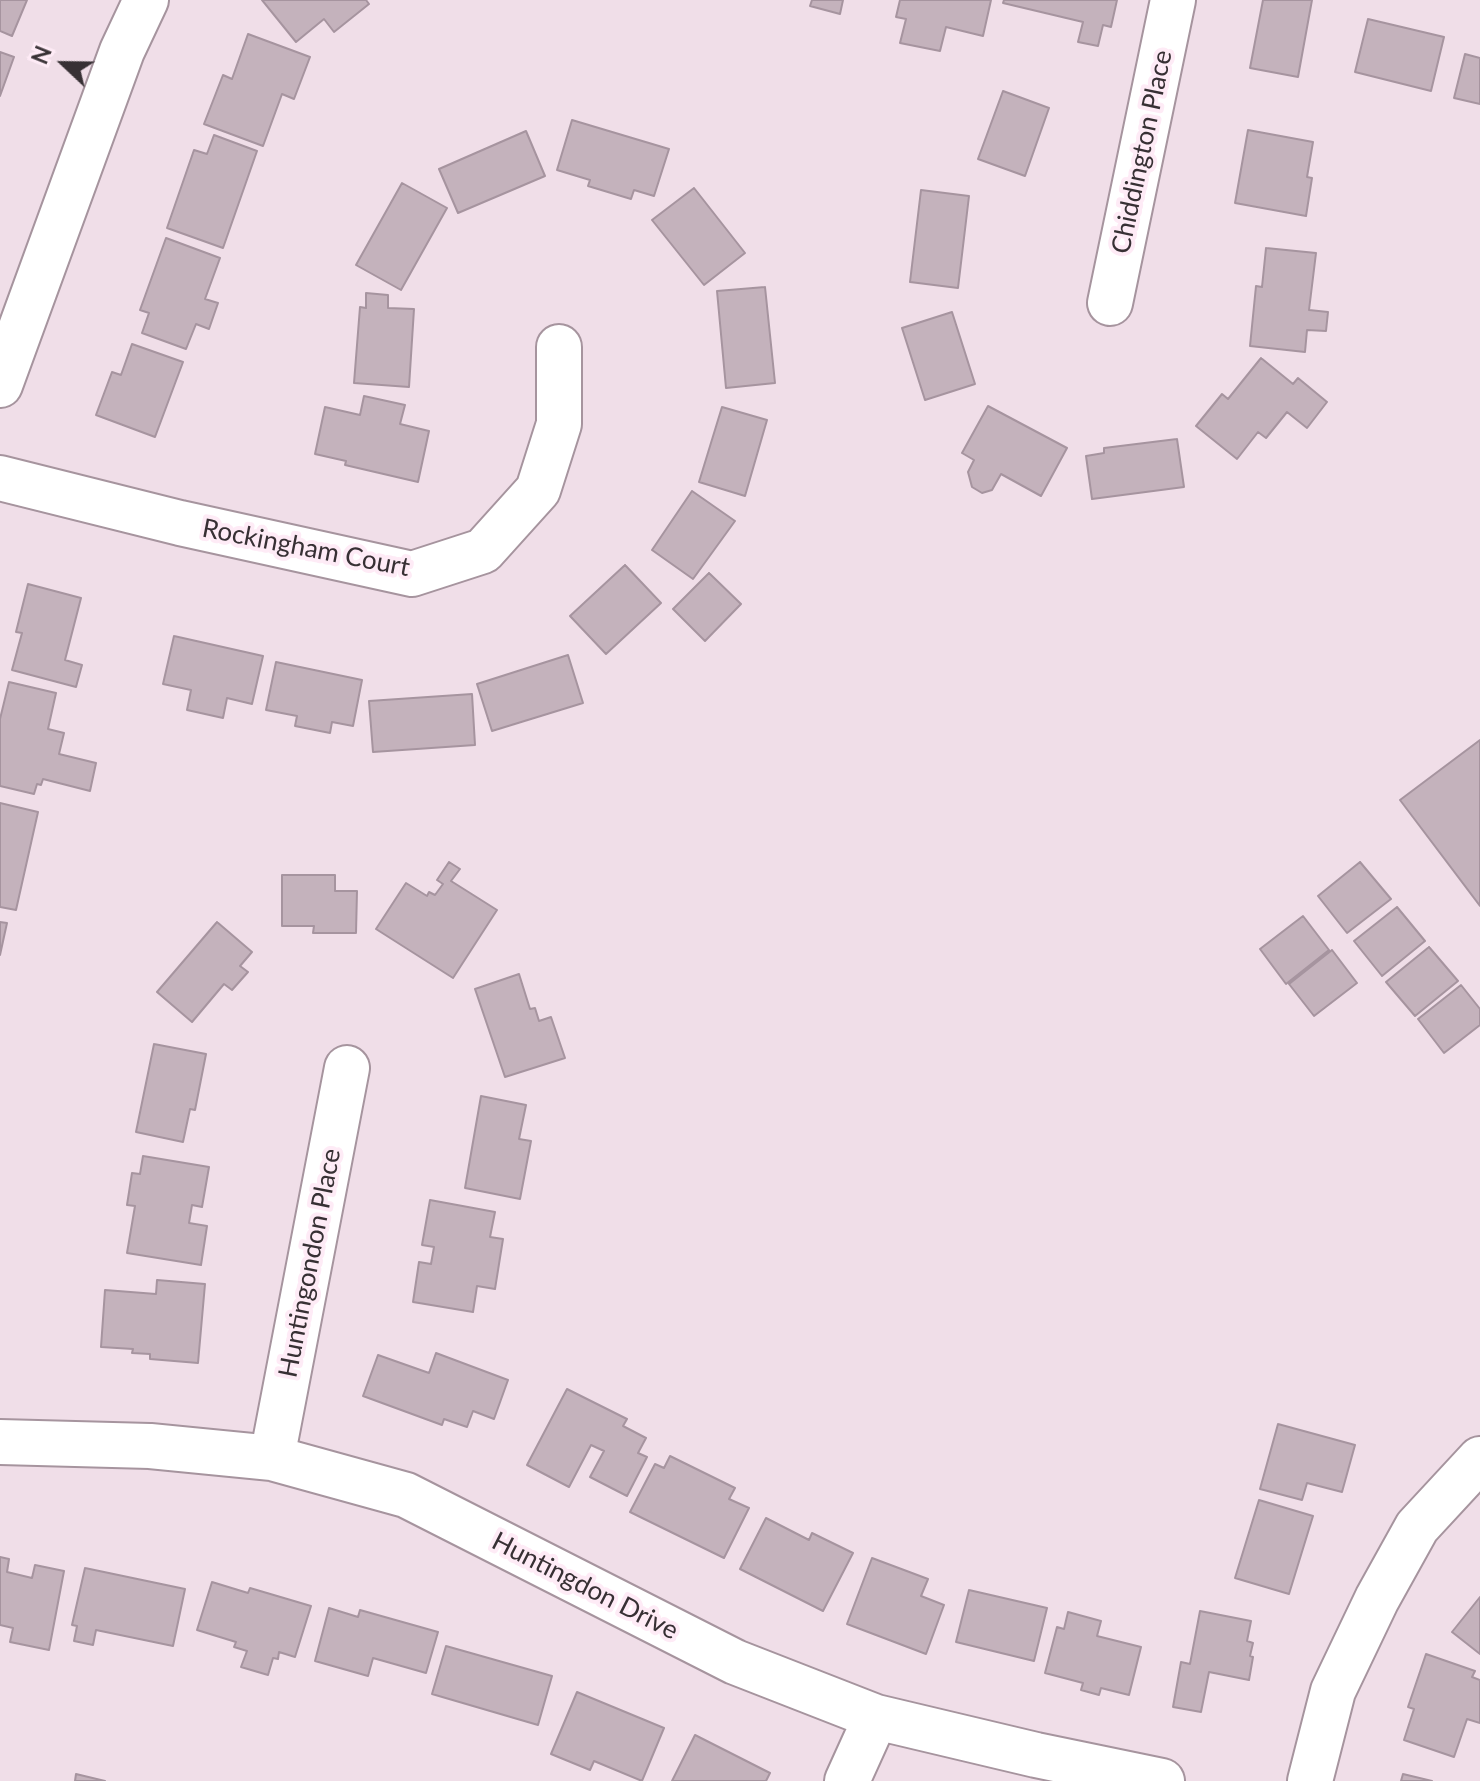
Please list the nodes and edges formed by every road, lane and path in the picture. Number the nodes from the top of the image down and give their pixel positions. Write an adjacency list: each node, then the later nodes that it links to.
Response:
1 (146, 0): 5 (street)
2 (1173, 0): 3 (street, Chiddington Place)
3 (1110, 303)
4 (559, 347): 6 (street, Rockingham Court)
5 (0, 385)
6 (0, 478)
7 (347, 1068): 9 (street, Huntingondon Place)
8 (0, 1442): 9 (street, Huntingdon Drive)
9 (272, 1458): 11 (street, Huntingdon Drive)
10 (1480, 1459): 14 (street)
11 (876, 1717): 12 (street); 13 (street, Huntingdon Drive)
12 (847, 1781)
13 (1162, 1781)
14 (1310, 1781)

